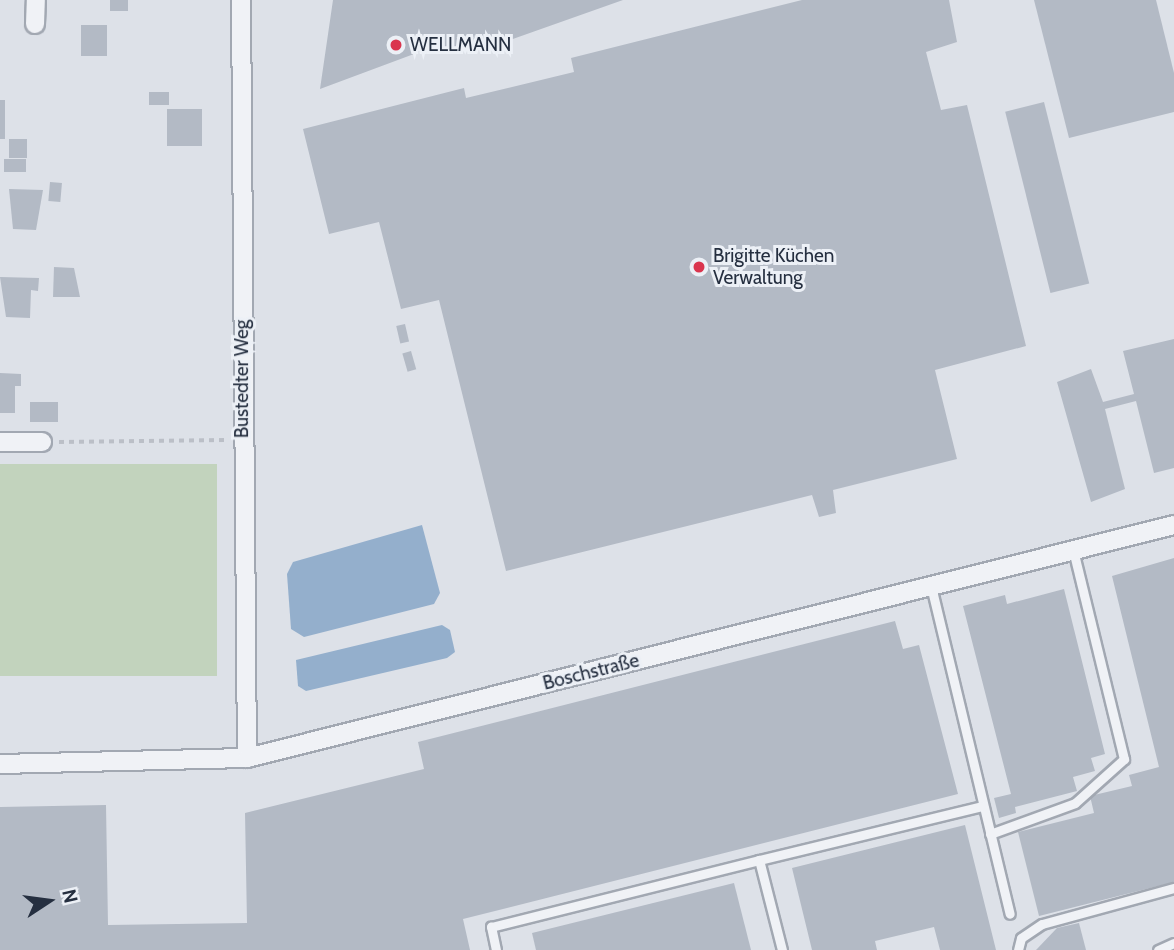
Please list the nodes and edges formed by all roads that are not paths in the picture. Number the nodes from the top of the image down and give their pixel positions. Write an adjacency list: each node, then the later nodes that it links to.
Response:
1 (36, 0): 3 (street)
2 (241, 0): 9 (street, Bustedter Weg)
3 (35, 24)
4 (0, 442): 5 (street)
5 (42, 442)
6 (1174, 525): 7 (street, Boschstraße)
7 (1073, 550): 8 (street, Boschstraße); 12 (lane)
8 (931, 586): 9 (street, Boschstraße); 11 (lane)
9 (247, 758): 10 (street, Boschstraße)
10 (0, 764)
11 (983, 806): 12 (lane); 13 (lane)
12 (990, 834): 15 (lane)
13 (759, 860): 17 (lane); 18 (lane)
14 (1174, 888): 19 (lane)
15 (1010, 914)
16 (1174, 943): 20 (lane)
17 (496, 950)
18 (782, 950)
19 (1018, 950)
20 (1158, 950)

